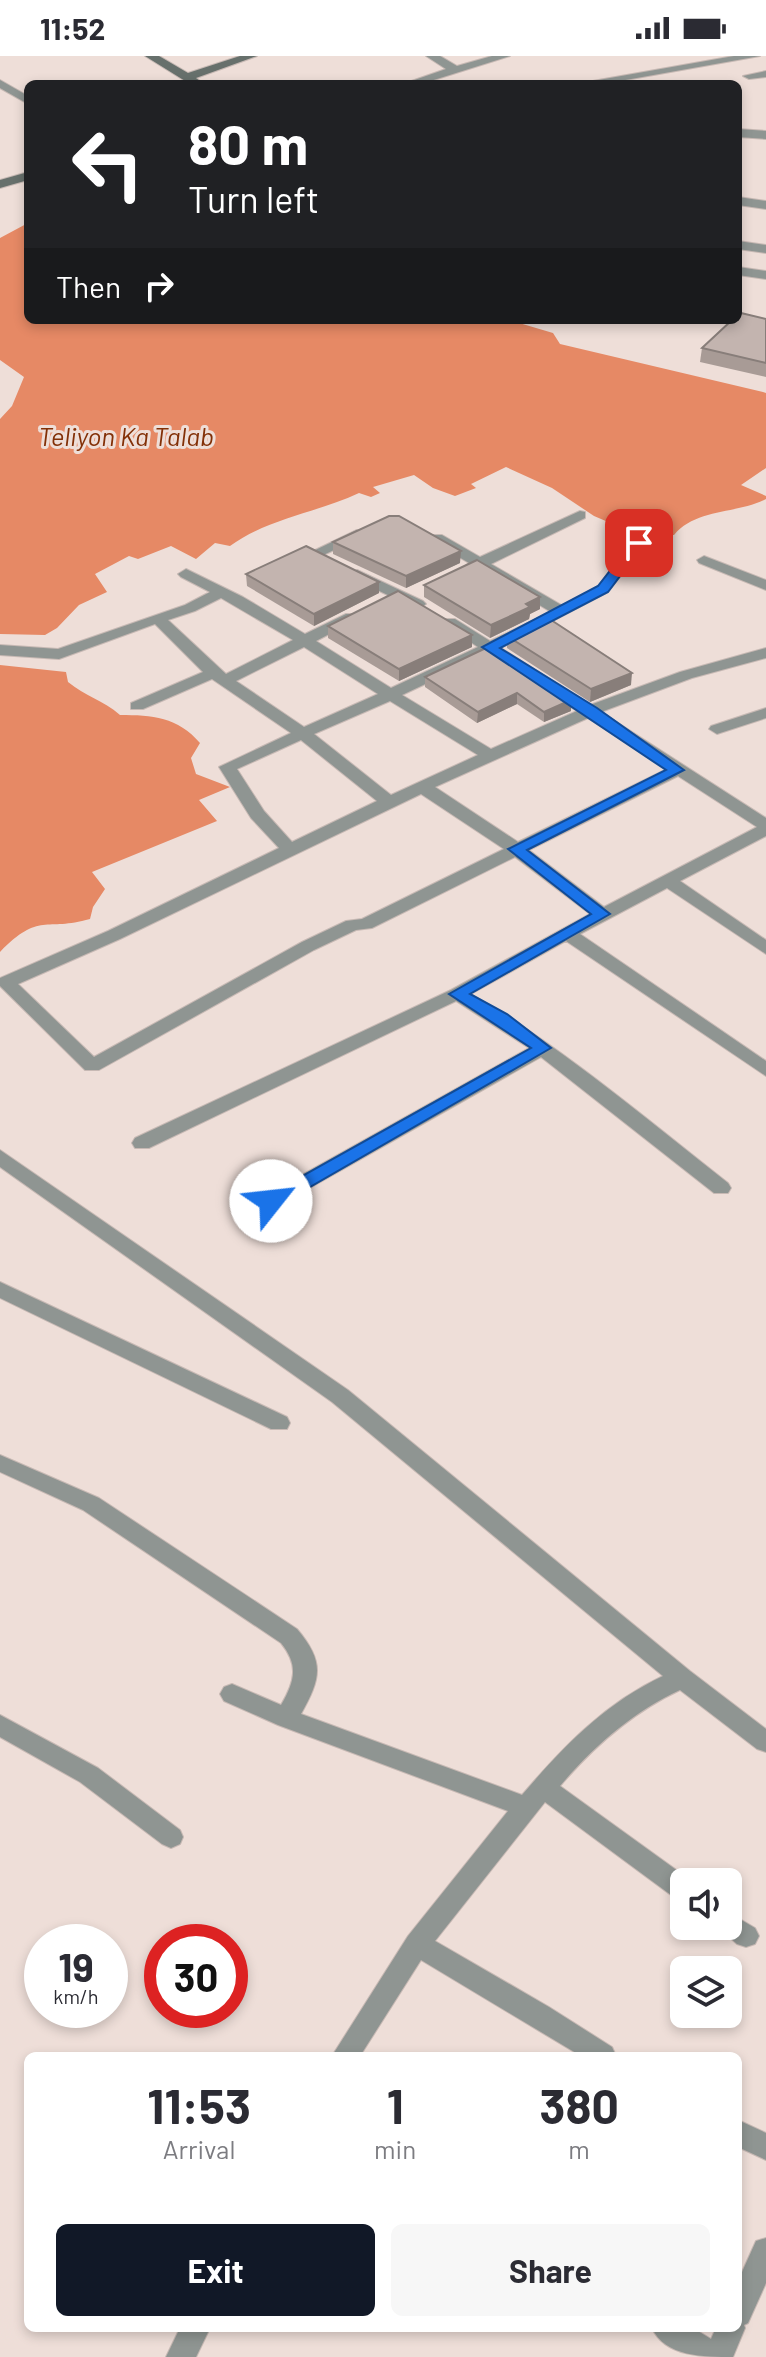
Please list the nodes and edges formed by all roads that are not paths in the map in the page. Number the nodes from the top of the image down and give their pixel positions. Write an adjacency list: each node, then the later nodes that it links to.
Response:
1 (151, 56): 10 (street)
2 (251, 56): 10 (street)
3 (432, 56): 6 (street)
4 (504, 56): 6 (street)
5 (754, 56): 13 (street)
6 (457, 71): 8 (street)
7 (766, 74): 9 (street)
8 (442, 76): 11 (street); 12 (street)
9 (749, 76)
10 (193, 80)
11 (426, 80)
12 (448, 80)
13 (607, 80)
14 (0, 83): 15 (street)
15 (24, 98)
16 (742, 133): 17 (street)
17 (766, 135)
18 (24, 171): 19 (street)
19 (0, 177)
20 (24, 177): 21 (street)
21 (0, 184)
22 (742, 202): 23 (street)
23 (766, 205)
24 (742, 246): 25 (street)
25 (766, 249)
26 (742, 272): 27 (street)
27 (766, 275)
28 (580, 515): 33 (street)
29 (371, 527): 38 (street)
30 (421, 529): 33 (street)
31 (639, 543): 39 (street)
32 (704, 560): 36 (street)
33 (481, 563): 35 (street); 39 (street)
34 (186, 574): 37 (street)
35 (456, 575)
36 (766, 585)
37 (221, 592): 40 (street); 41 (street)
38 (395, 598): 41 (street); 42 (street)
39 (563, 612): 42 (street)
40 (158, 618): 43 (street); 45 (street)
41 (305, 639): 45 (street); 46 (street)
42 (490, 647): 46 (street); 48 (street)
43 (0, 650)
44 (766, 653): 48 (street)
45 (220, 677): 47 (street); 51 (street)
46 (390, 695): 51 (street); 52 (street)
47 (137, 706)
48 (592, 711): 52 (street); 53 (street)
49 (766, 713): 50 (street)
50 (717, 729)
51 (301, 732): 55 (street); 58 (street)
52 (490, 756): 54 (street)
53 (677, 770): 56 (street); 57 (street)
54 (423, 787): 55 (street); 57 (street)
55 (389, 802): 58 (street)
56 (766, 827): 59 (street)
57 (516, 849): 60 (street); 63 (street)
58 (290, 850): 63 (street)
59 (666, 879): 60 (street); 62 (street)
60 (602, 914): 61 (street)
61 (567, 933): 64 (street); 66 (street)
62 (766, 948)
63 (3, 984)
64 (457, 994): 65 (street); 67 (street)
65 (543, 1048): 69 (street); 70 (street)
66 (766, 1070)
67 (142, 1143)
68 (0, 1157): 74 (street)
69 (721, 1188)
70 (271, 1201)
71 (0, 1289): 72 (street)
72 (279, 1423)
73 (0, 1463): 76 (street)
74 (682, 1678): 78 (street); 79 (street)
75 (232, 1694): 76 (street)
76 (286, 1718): 80 (street)
77 (0, 1725): 81 (street)
78 (766, 1742)
79 (543, 1787): 80 (street); 82 (street)
80 (526, 1807): 83 (street)
81 (171, 1837)
82 (670, 1880)
83 (417, 1944): 84 (street); 85 (street)
84 (348, 2052)
85 (597, 2052)
86 (742, 2135): 87 (street)
87 (766, 2147)
88 (766, 2251): 89 (street)
89 (742, 2304)
90 (194, 2332): 93 (street)
91 (673, 2332): 94 (street)
92 (729, 2332): 94 (street)
93 (180, 2357)
94 (716, 2357)

